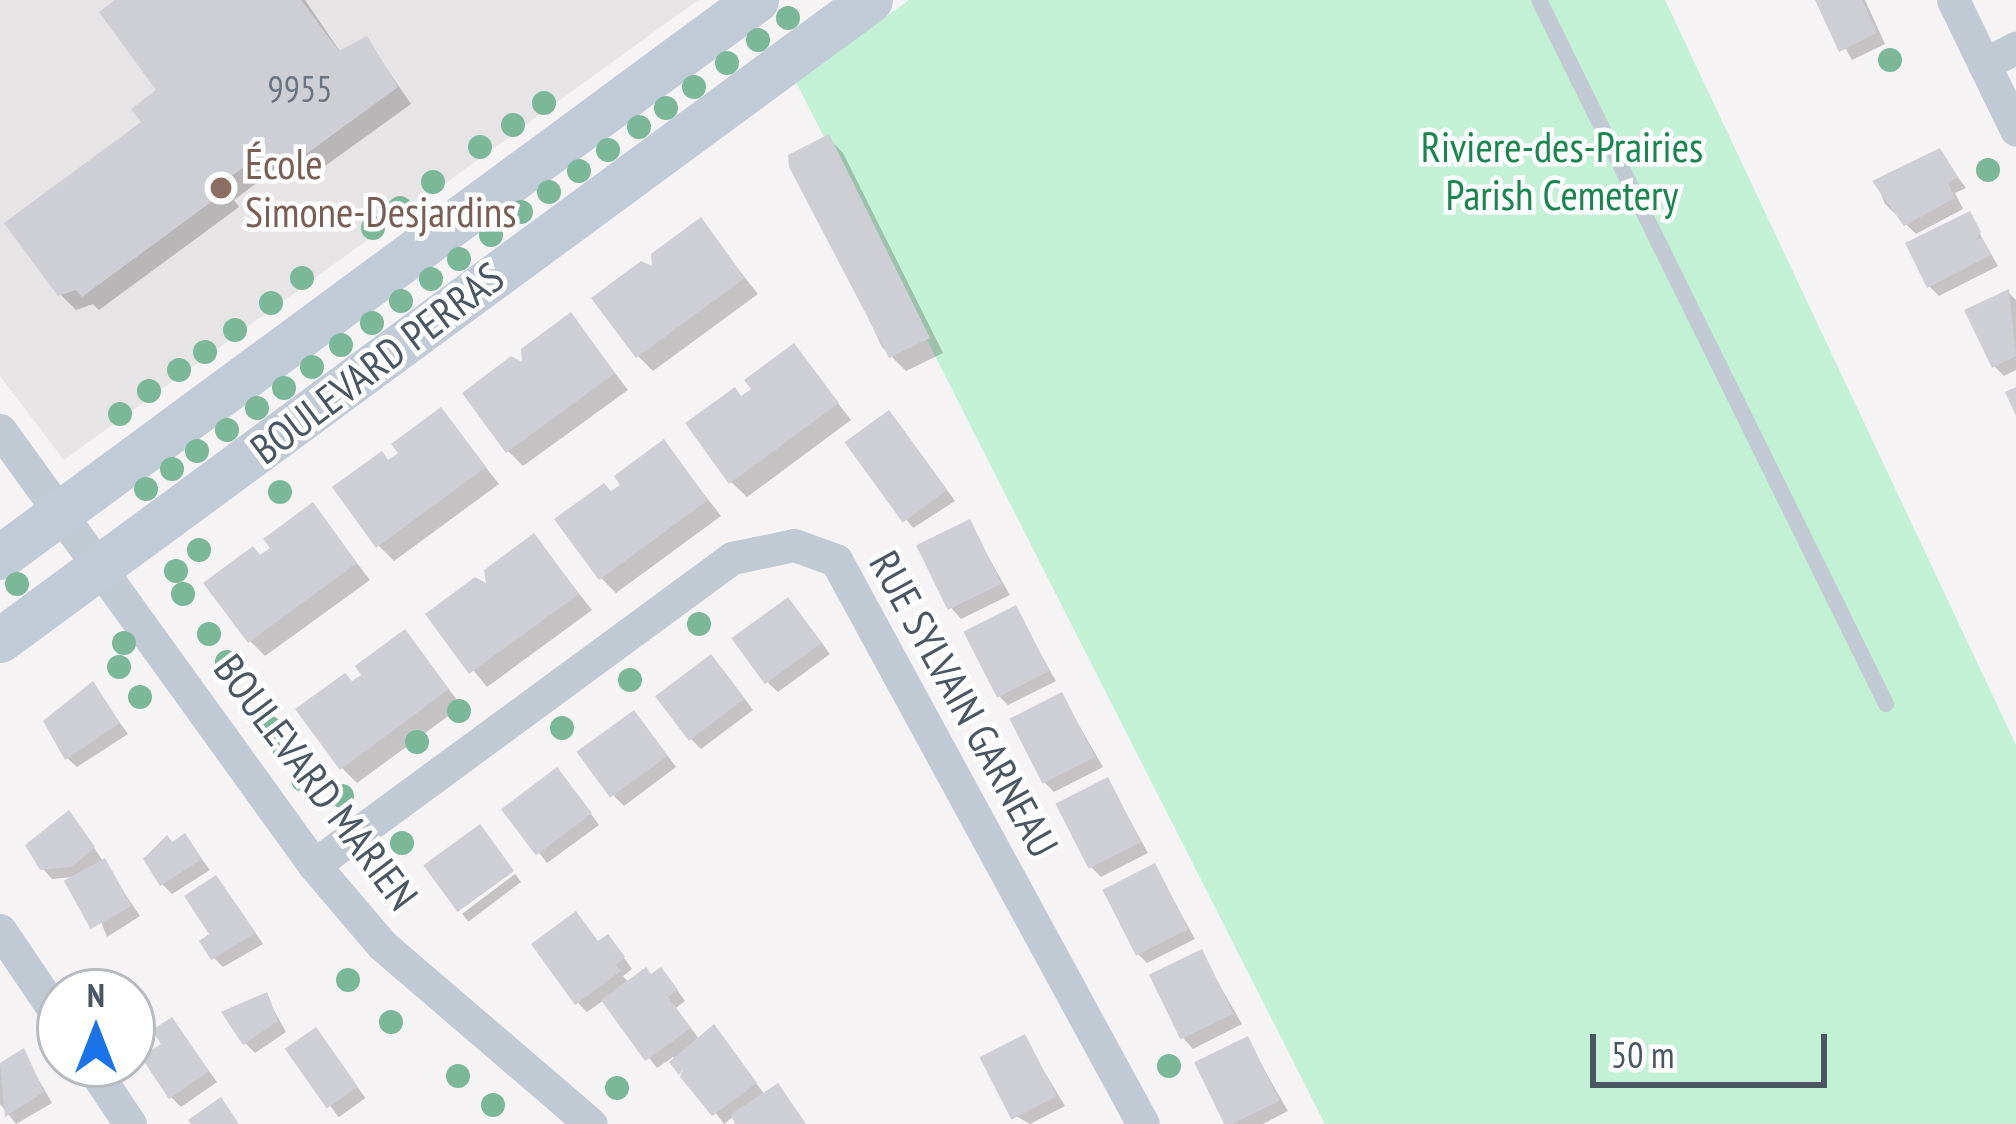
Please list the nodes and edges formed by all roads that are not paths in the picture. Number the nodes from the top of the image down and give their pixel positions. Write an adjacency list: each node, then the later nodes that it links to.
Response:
1 (755, 0): 9 (main road, BOULEVARD PERRAS)
2 (870, 0): 11 (main road, BOULEVARD PERRAS)
3 (1539, 0): 13 (lane)
4 (1953, 0): 6 (street)
5 (2016, 48): 6 (street)
6 (1984, 64): 7 (street)
7 (2016, 130)
8 (0, 430): 9 (street, BOULEVARD MARIEN)
9 (58, 515): 10 (main road, BOULEVARD PERRAS); 11 (street, BOULEVARD MARIEN)
10 (0, 557)
11 (97, 570): 12 (main road, BOULEVARD PERRAS); 14 (street, BOULEVARD MARIEN)
12 (0, 640)
13 (1886, 704)
14 (314, 865): 19 (street, BOULEVARD MARIEN); 20 (street, RUE SYLVAIN GARNEAU)
15 (0, 930): 16 (street)
16 (36, 983)
17 (106, 1088): 18 (street)
18 (130, 1124)
19 (590, 1124)
20 (1143, 1124)

